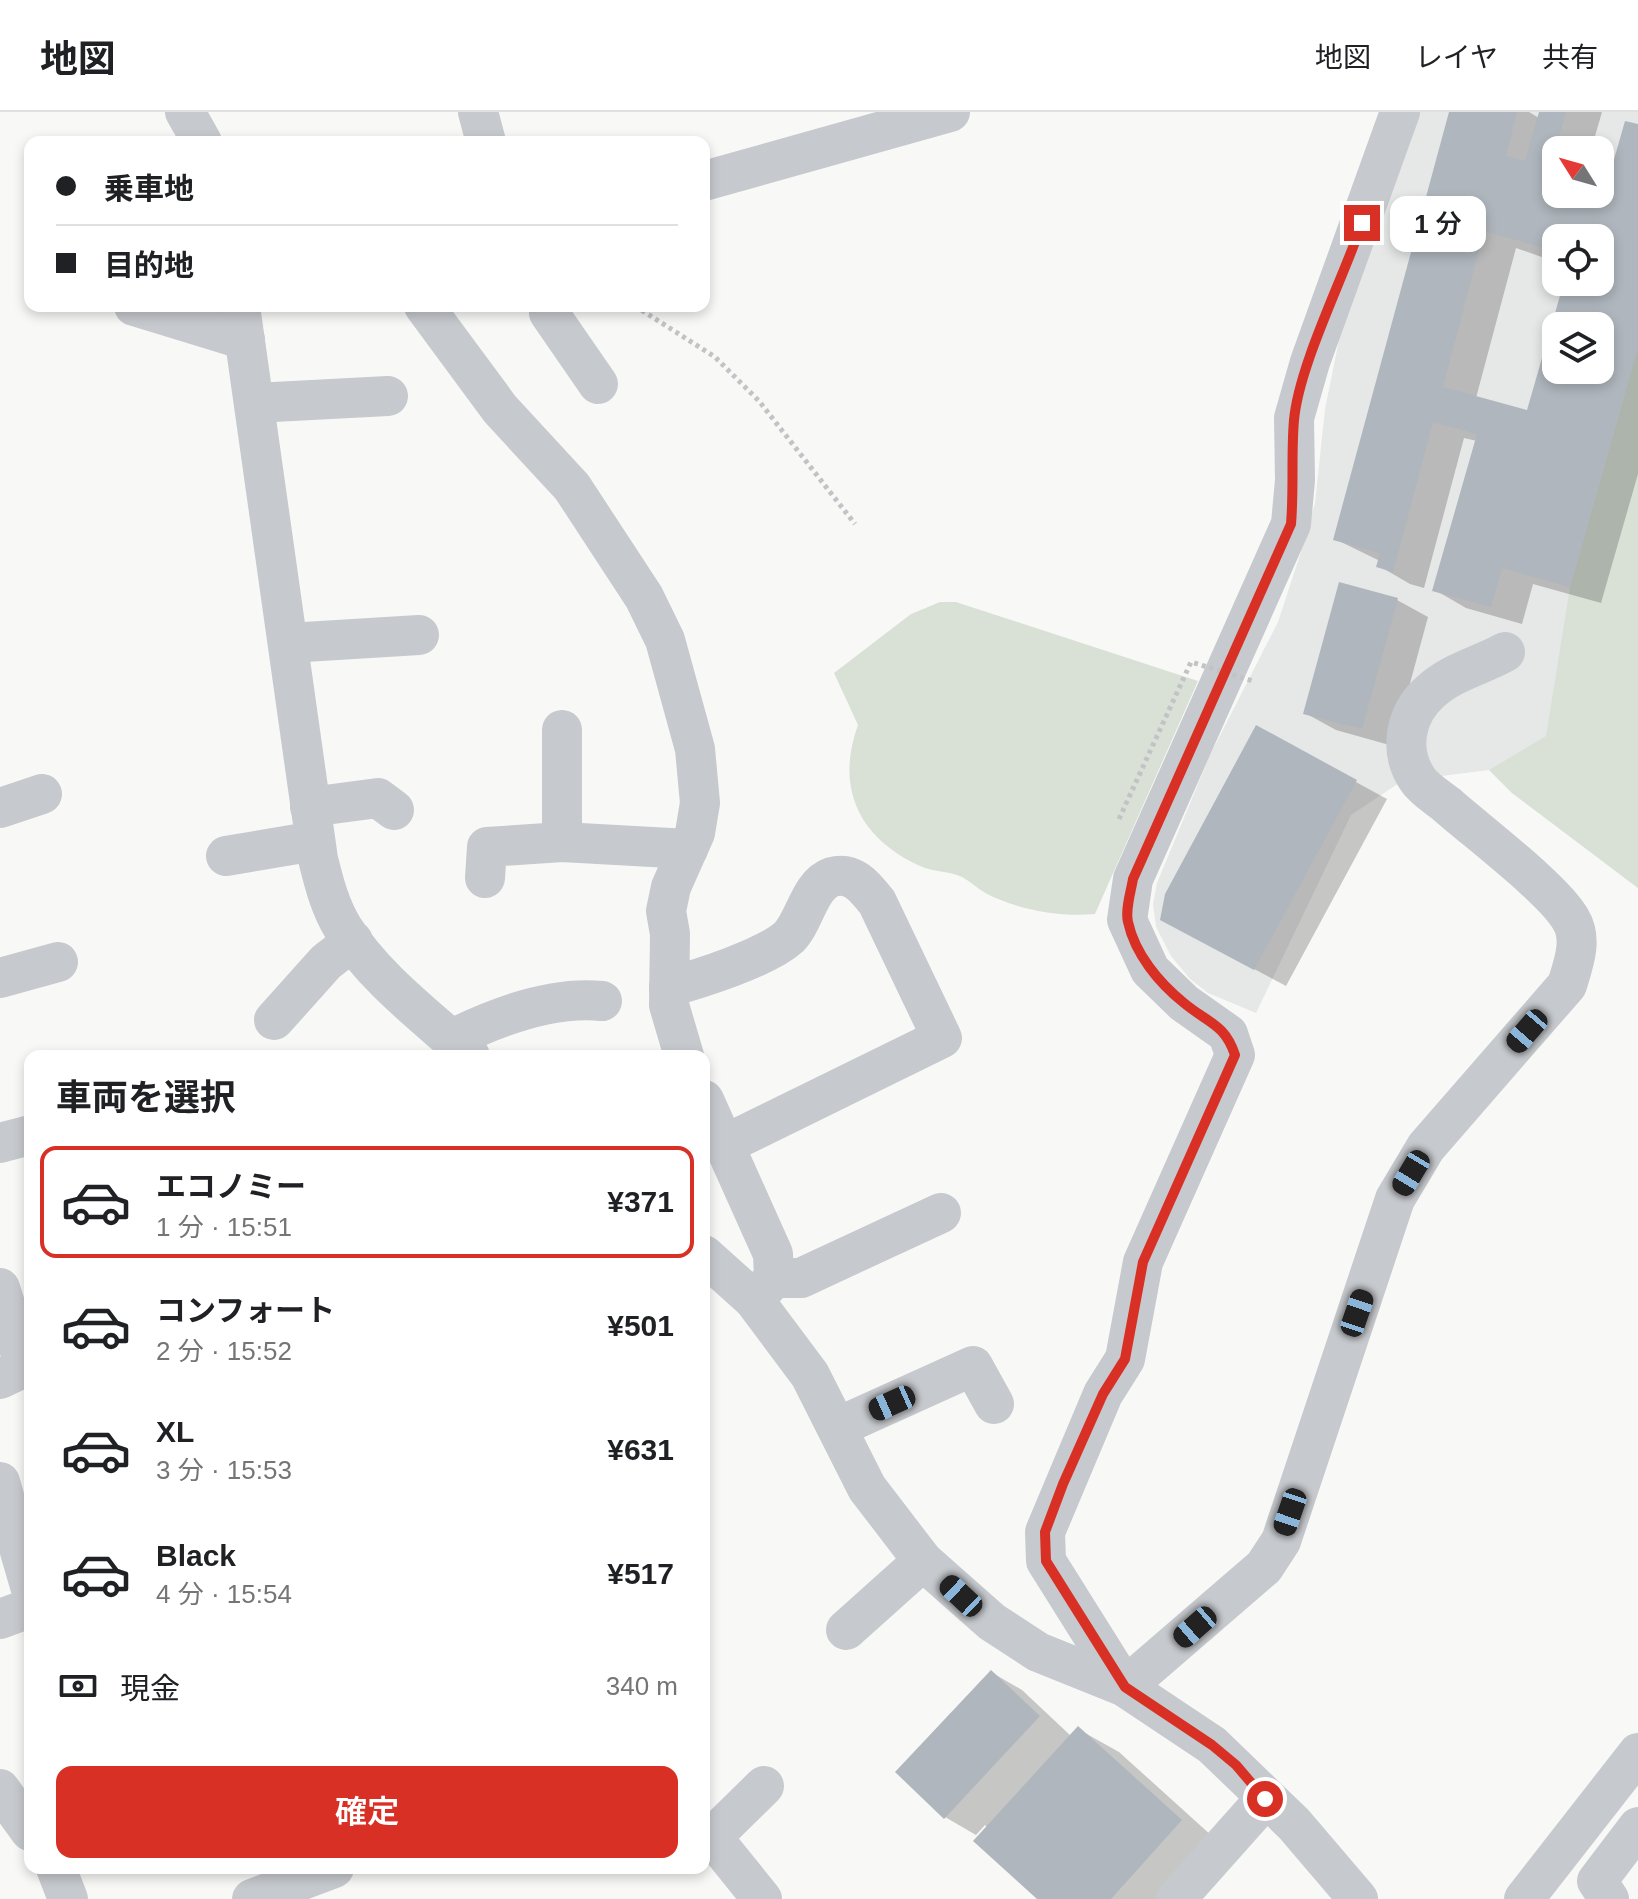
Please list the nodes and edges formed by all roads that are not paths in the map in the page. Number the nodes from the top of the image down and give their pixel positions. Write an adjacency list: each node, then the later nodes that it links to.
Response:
1 (185, 112): 5 (street)
2 (478, 112): 6 (street)
3 (950, 112): 7 (street)
4 (1400, 112): 52 (street)
5 (199, 136)
6 (484, 136)
7 (710, 179)
8 (172, 312): 11 (street)
9 (428, 312): 24 (street)
10 (549, 312): 12 (street)
11 (243, 323): 14 (street)
12 (598, 384)
13 (388, 396): 14 (street)
14 (254, 403): 16 (street)
15 (419, 635): 16 (street)
16 (288, 643): 22 (street)
17 (1505, 652): 52 (street)
18 (562, 730): 23 (street)
19 (42, 794): 20 (street)
20 (0, 808)
21 (394, 810): 22 (street)
22 (313, 824): 25 (street); 27 (street)
23 (562, 842): 24 (street); 26 (street)
24 (688, 849): 30 (street)
25 (226, 856)
26 (485, 878)
27 (353, 941): 32 (street); 33 (street)
28 (58, 962): 29 (street)
29 (0, 978)
30 (669, 987): 34 (street); 38 (street)
31 (602, 1001): 33 (street)
32 (274, 1020)
33 (461, 1048)
34 (682, 1050)
35 (710, 1114): 38 (street)
36 (24, 1137): 37 (street)
37 (0, 1143)
38 (724, 1145): 42 (street)
39 (941, 1213): 42 (street)
40 (710, 1258): 42 (street)
41 (0, 1288): 43 (street)
42 (764, 1289): 45 (street)
43 (18, 1370)
44 (994, 1404): 45 (street)
45 (838, 1427): 47 (street)
46 (0, 1482): 48 (street)
47 (923, 1561): 51 (street); 52 (street)
48 (24, 1565)
49 (24, 1610): 50 (street)
50 (0, 1619)
51 (846, 1630)
52 (1125, 1687): 56 (street)
53 (1638, 1753): 66 (street)
54 (764, 1786): 63 (street)
55 (0, 1789): 57 (street)
56 (1265, 1799): 64 (street); 65 (street)
57 (24, 1823)
58 (1638, 1827): 67 (street)
59 (58, 1874): 61 (street)
60 (318, 1874): 62 (street)
61 (68, 1899)
62 (252, 1899)
63 (762, 1899)
64 (1176, 1899)
65 (1358, 1899)
66 (1524, 1899)
67 (1609, 1899)

